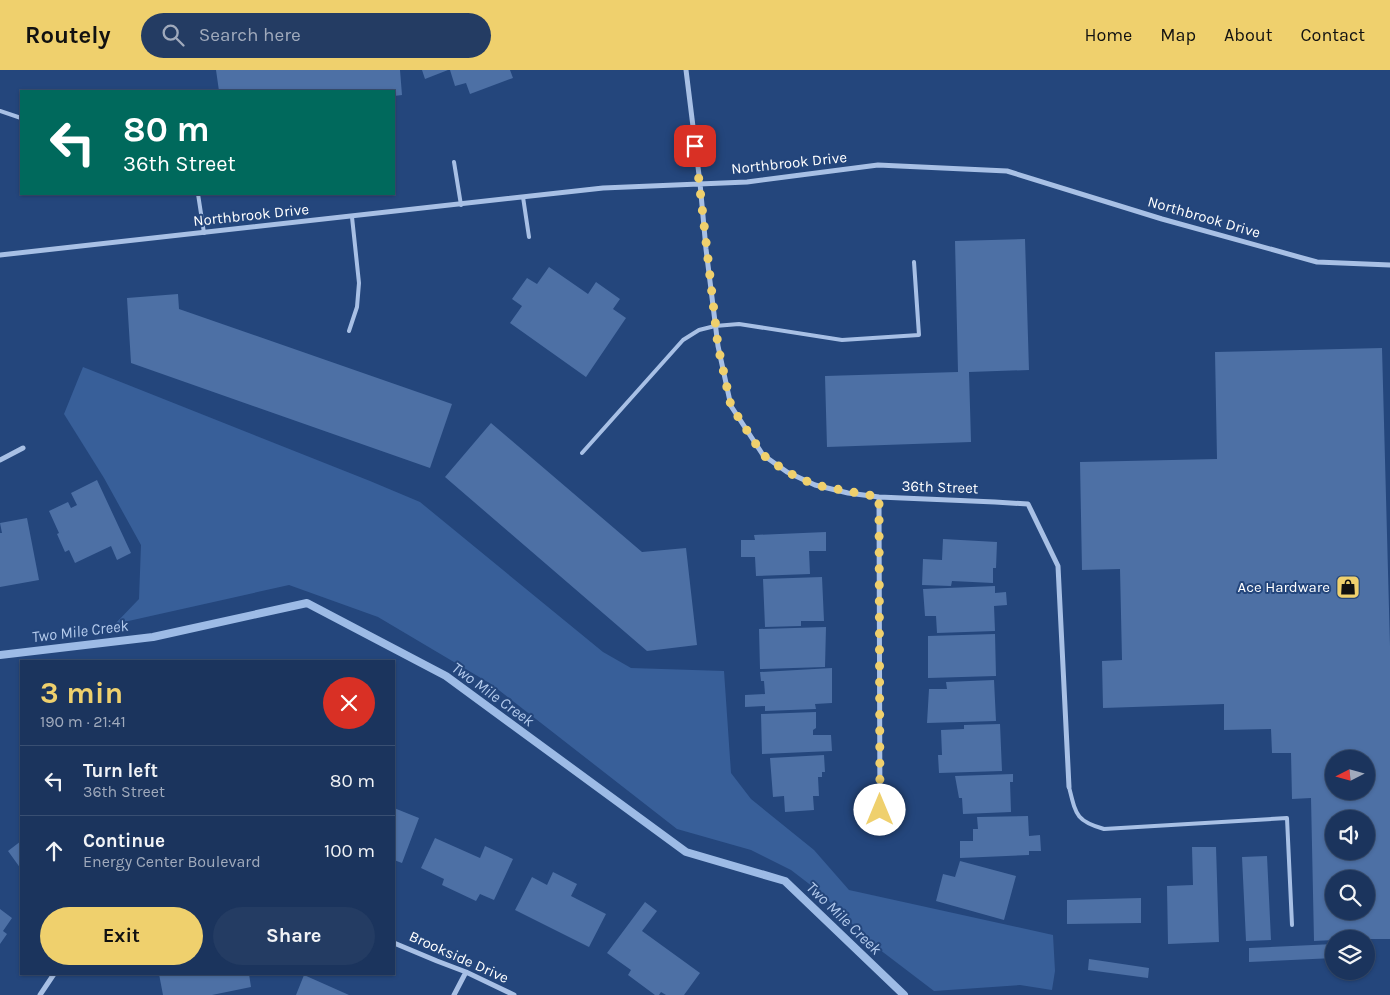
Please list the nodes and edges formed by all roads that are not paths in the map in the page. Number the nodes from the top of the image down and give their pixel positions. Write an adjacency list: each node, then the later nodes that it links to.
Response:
1 (686, 70): 5 (street, 36th Street)
2 (0, 111): 3 (lane)
3 (20, 118)
4 (454, 162): 8 (lane)
5 (700, 184): 7 (street, Northbrook Drive); 14 (street, Northbrook Drive); 15 (street, 36th Street)
6 (198, 195): 10 (lane)
7 (523, 197): 8 (street, Northbrook Drive); 11 (lane)
8 (461, 204): 9 (street, Northbrook Drive)
9 (352, 217): 10 (street, Northbrook Drive); 16 (lane)
10 (204, 234): 12 (street, Northbrook Drive)
11 (529, 237)
12 (0, 255)
13 (914, 262): 15 (lane)
14 (1390, 266)
15 (715, 326): 18 (lane); 20 (street, 36th Street)
16 (349, 331)
17 (23, 448): 19 (street)
18 (582, 453)
19 (0, 460)
20 (879, 497): 21 (street, 36th Street); 22 (street)
21 (1069, 788): 23 (lane)
22 (880, 829)
23 (1292, 925)
24 (395, 942): 25 (street, Brookside Drive)
25 (466, 972): 28 (street); 29 (street, Brookside Drive)
26 (53, 975): 27 (street)
27 (40, 995)
28 (454, 995)
29 (514, 995)

